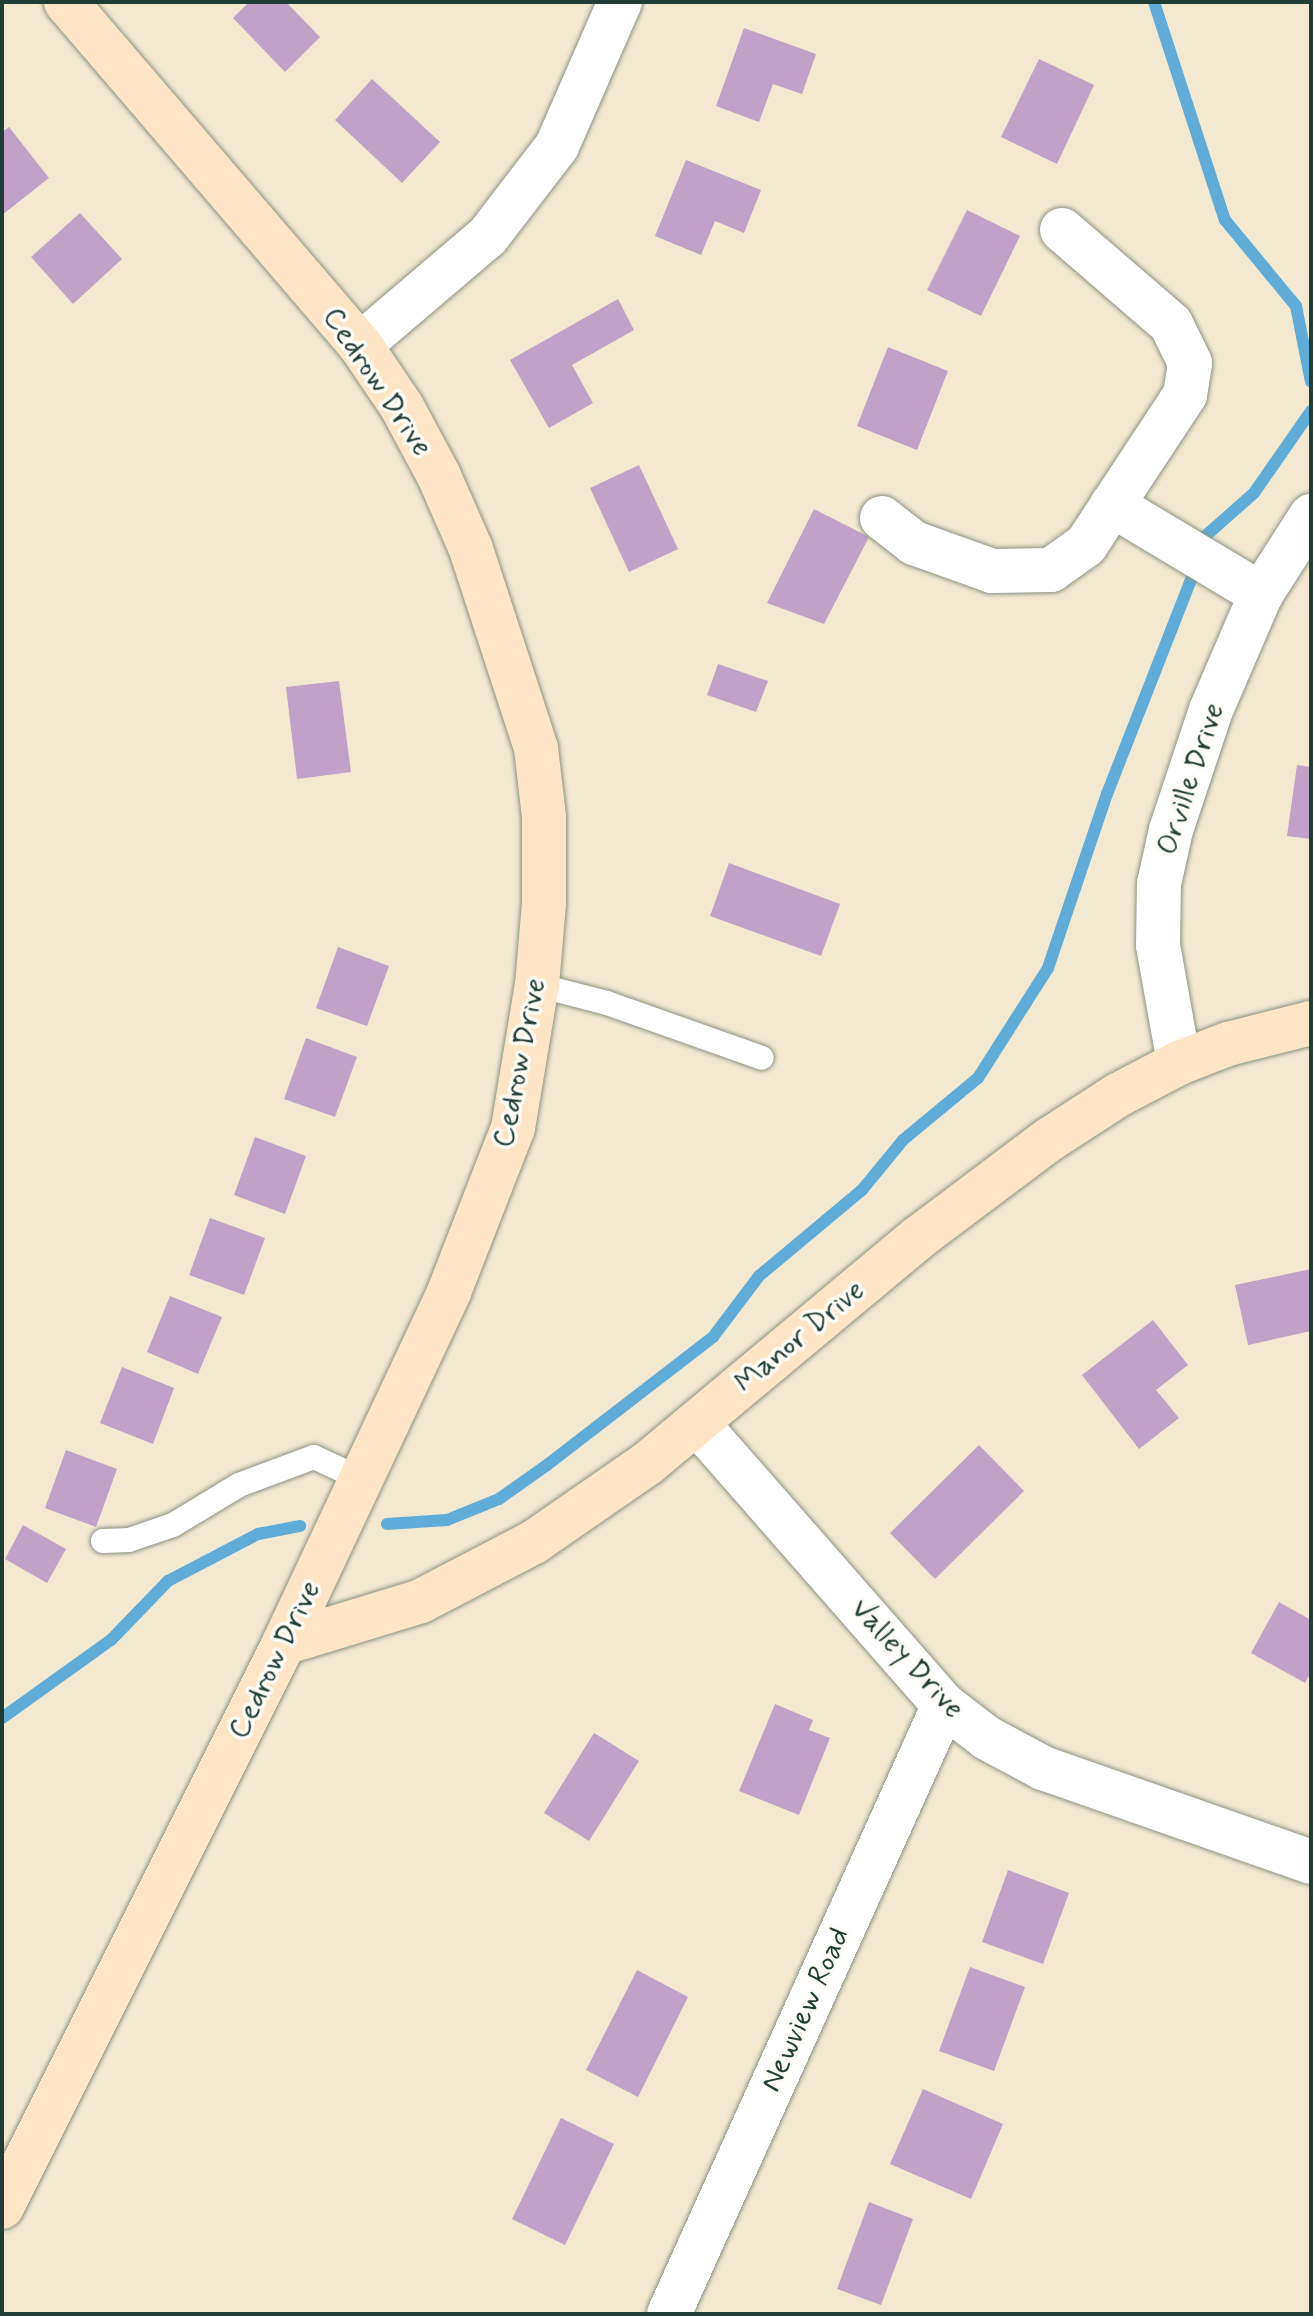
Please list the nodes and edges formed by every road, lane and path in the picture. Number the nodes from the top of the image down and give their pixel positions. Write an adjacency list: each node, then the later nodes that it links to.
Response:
1 (66, 2): 4 (street, Cedrow Drive)
2 (620, 2): 4 (street)
3 (1062, 230): 5 (street)
4 (360, 345): 9 (street, Cedrow Drive)
5 (1112, 505): 7 (street); 8 (street)
6 (1311, 516): 8 (street, Orville Drive)
7 (882, 518)
8 (1261, 594): 12 (street, Orville Drive)
9 (537, 985): 11 (lane); 14 (street, Cedrow Drive)
10 (1311, 1023): 12 (street, Manor Drive)
11 (762, 1058)
12 (1179, 1063): 13 (street, Manor Drive)
13 (697, 1423): 16 (street, Manor Drive); 17 (street, Valley Drive)
14 (361, 1479): 15 (lane); 16 (street, Cedrow Drive)
15 (103, 1541)
16 (284, 1643): 19 (street, Cedrow Drive)
17 (944, 1705): 18 (street, Valley Drive); 20 (street, Newview Road)
18 (1311, 1862)
19 (2, 2207)
20 (669, 2314)

